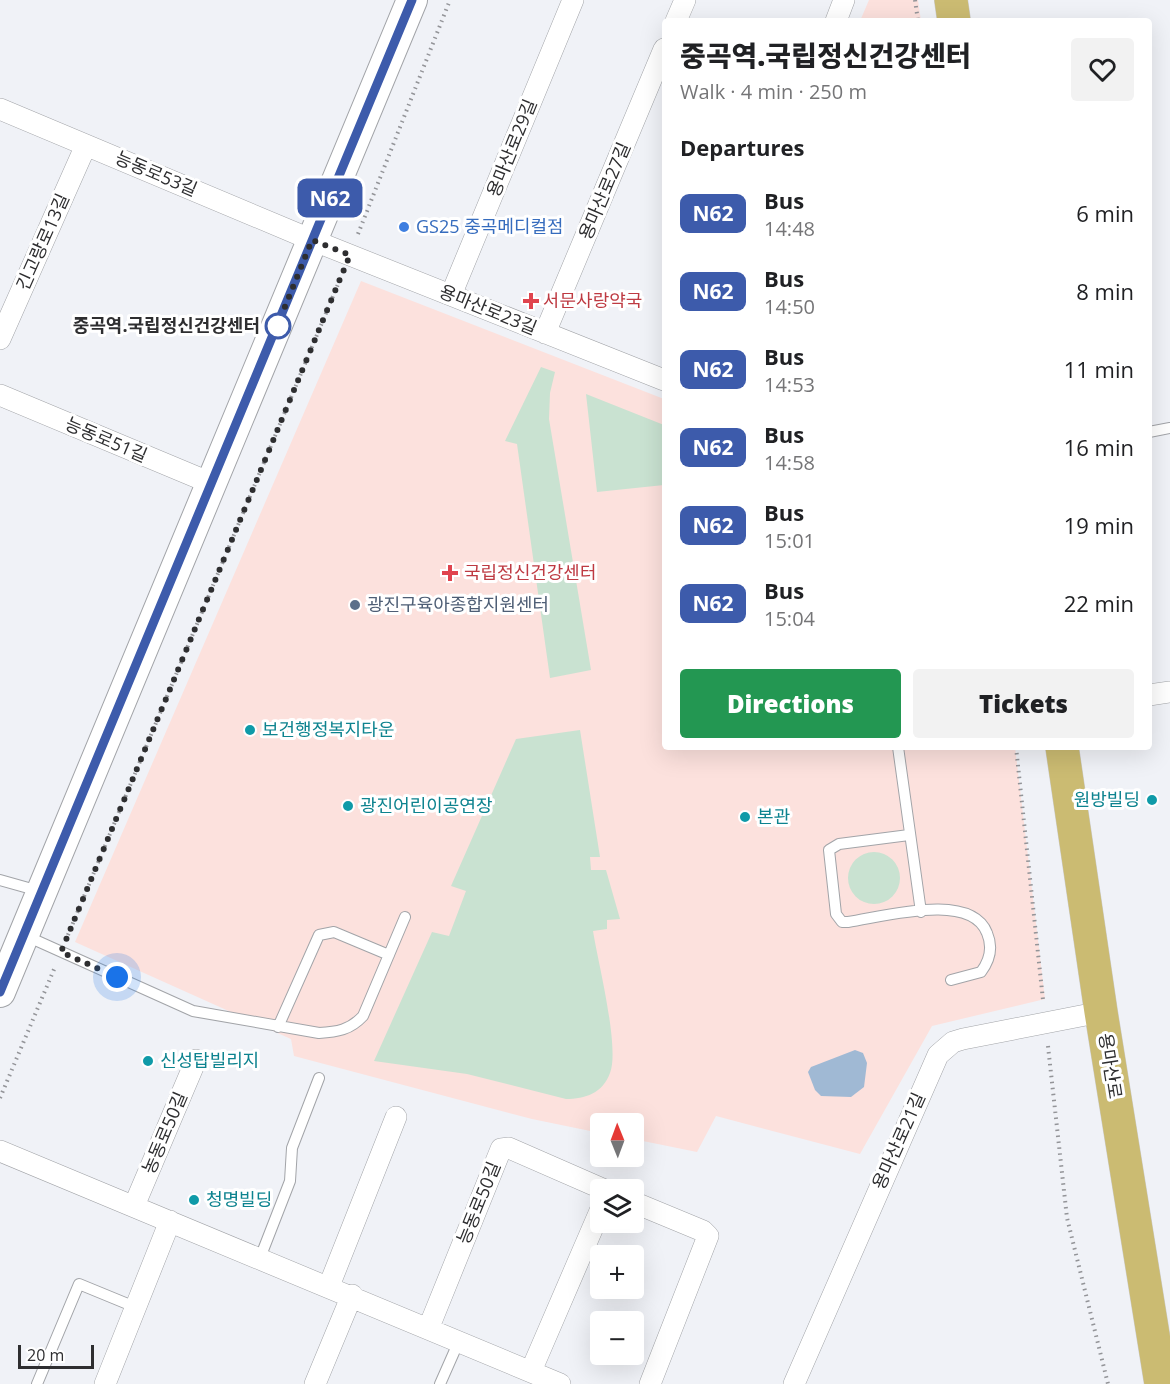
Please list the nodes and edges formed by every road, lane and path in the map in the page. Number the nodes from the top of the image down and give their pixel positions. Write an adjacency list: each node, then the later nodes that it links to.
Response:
1 (412, 0): 15 (main road)
2 (450, 0): 16 (path)
3 (573, 0): 17 (street, 용마산로29길)
4 (685, 0): 8 (street)
5 (844, 0): 9 (street)
6 (915, 0): 10 (path)
7 (951, 0): 11 (main road)
8 (677, 18)
9 (837, 18)
10 (918, 18)
11 (954, 18)
12 (662, 54): 18 (street, 용마산로27길)
13 (0, 109): 14 (street, 능동로53길)
14 (86, 145): 15 (street, 능동로53길); 19 (street, 긴고랑로13길)
15 (312, 240): 16 (street, 용마산로23길); 24 (main road)
16 (350, 255): 17 (street, 용마산로23길); 36 (path)
17 (451, 295): 18 (street, 용마산로23길)
18 (546, 333): 20 (street, 용마산로23길)
19 (0, 339)
20 (662, 379)
21 (0, 395): 24 (street, 능동로51길)
22 (1170, 428): 23 (lane)
23 (1152, 431)
24 (213, 484): 32 (main road)
25 (1170, 692): 26 (street)
26 (1152, 695)
27 (898, 750): 30 (lane)
28 (1016, 750): 41 (path)
29 (1062, 750): 40 (main road, 용마산로)
30 (909, 835): 33 (lane); 33 (lane)
31 (0, 880): 32 (lane)
32 (42, 892): 35 (main road)
33 (921, 912): 38 (lane)
34 (405, 917): 37 (lane)
35 (24, 935): 36 (lane); 39 (main road)
36 (61, 952): 42 (lane); 45 (path)
37 (389, 955): 42 (lane); 42 (lane)
38 (951, 980)
39 (0, 992)
40 (1101, 1012): 41 (street, 용마산로21길); 68 (main road, 용마산로)
41 (1046, 1023): 66 (street, 용마산로21길); 67 (path)
42 (278, 1027)
43 (196, 1060): 49 (street, 농동로50길)
44 (319, 1078): 53 (lane)
45 (0, 1098)
46 (396, 1117): 54 (street)
47 (0, 1151): 49 (street)
48 (590, 1183): 57 (street, 능동로50길)
49 (134, 1206): 51 (street)
50 (644, 1207): 65 (street)
51 (170, 1221): 53 (street); 56 (street)
52 (591, 1233): 59 (street)
53 (260, 1258): 54 (street)
54 (329, 1286): 55 (street)
55 (352, 1295): 57 (street); 62 (street)
56 (135, 1307): 60 (lane); 61 (street)
57 (429, 1327): 58 (street)
58 (459, 1341): 59 (street); 63 (lane)
59 (531, 1371): 64 (street)
60 (37, 1384)
61 (105, 1384)
62 (315, 1384)
63 (440, 1384)
64 (560, 1384)
65 (650, 1384)
66 (794, 1384)
67 (1108, 1384)
68 (1161, 1384)

